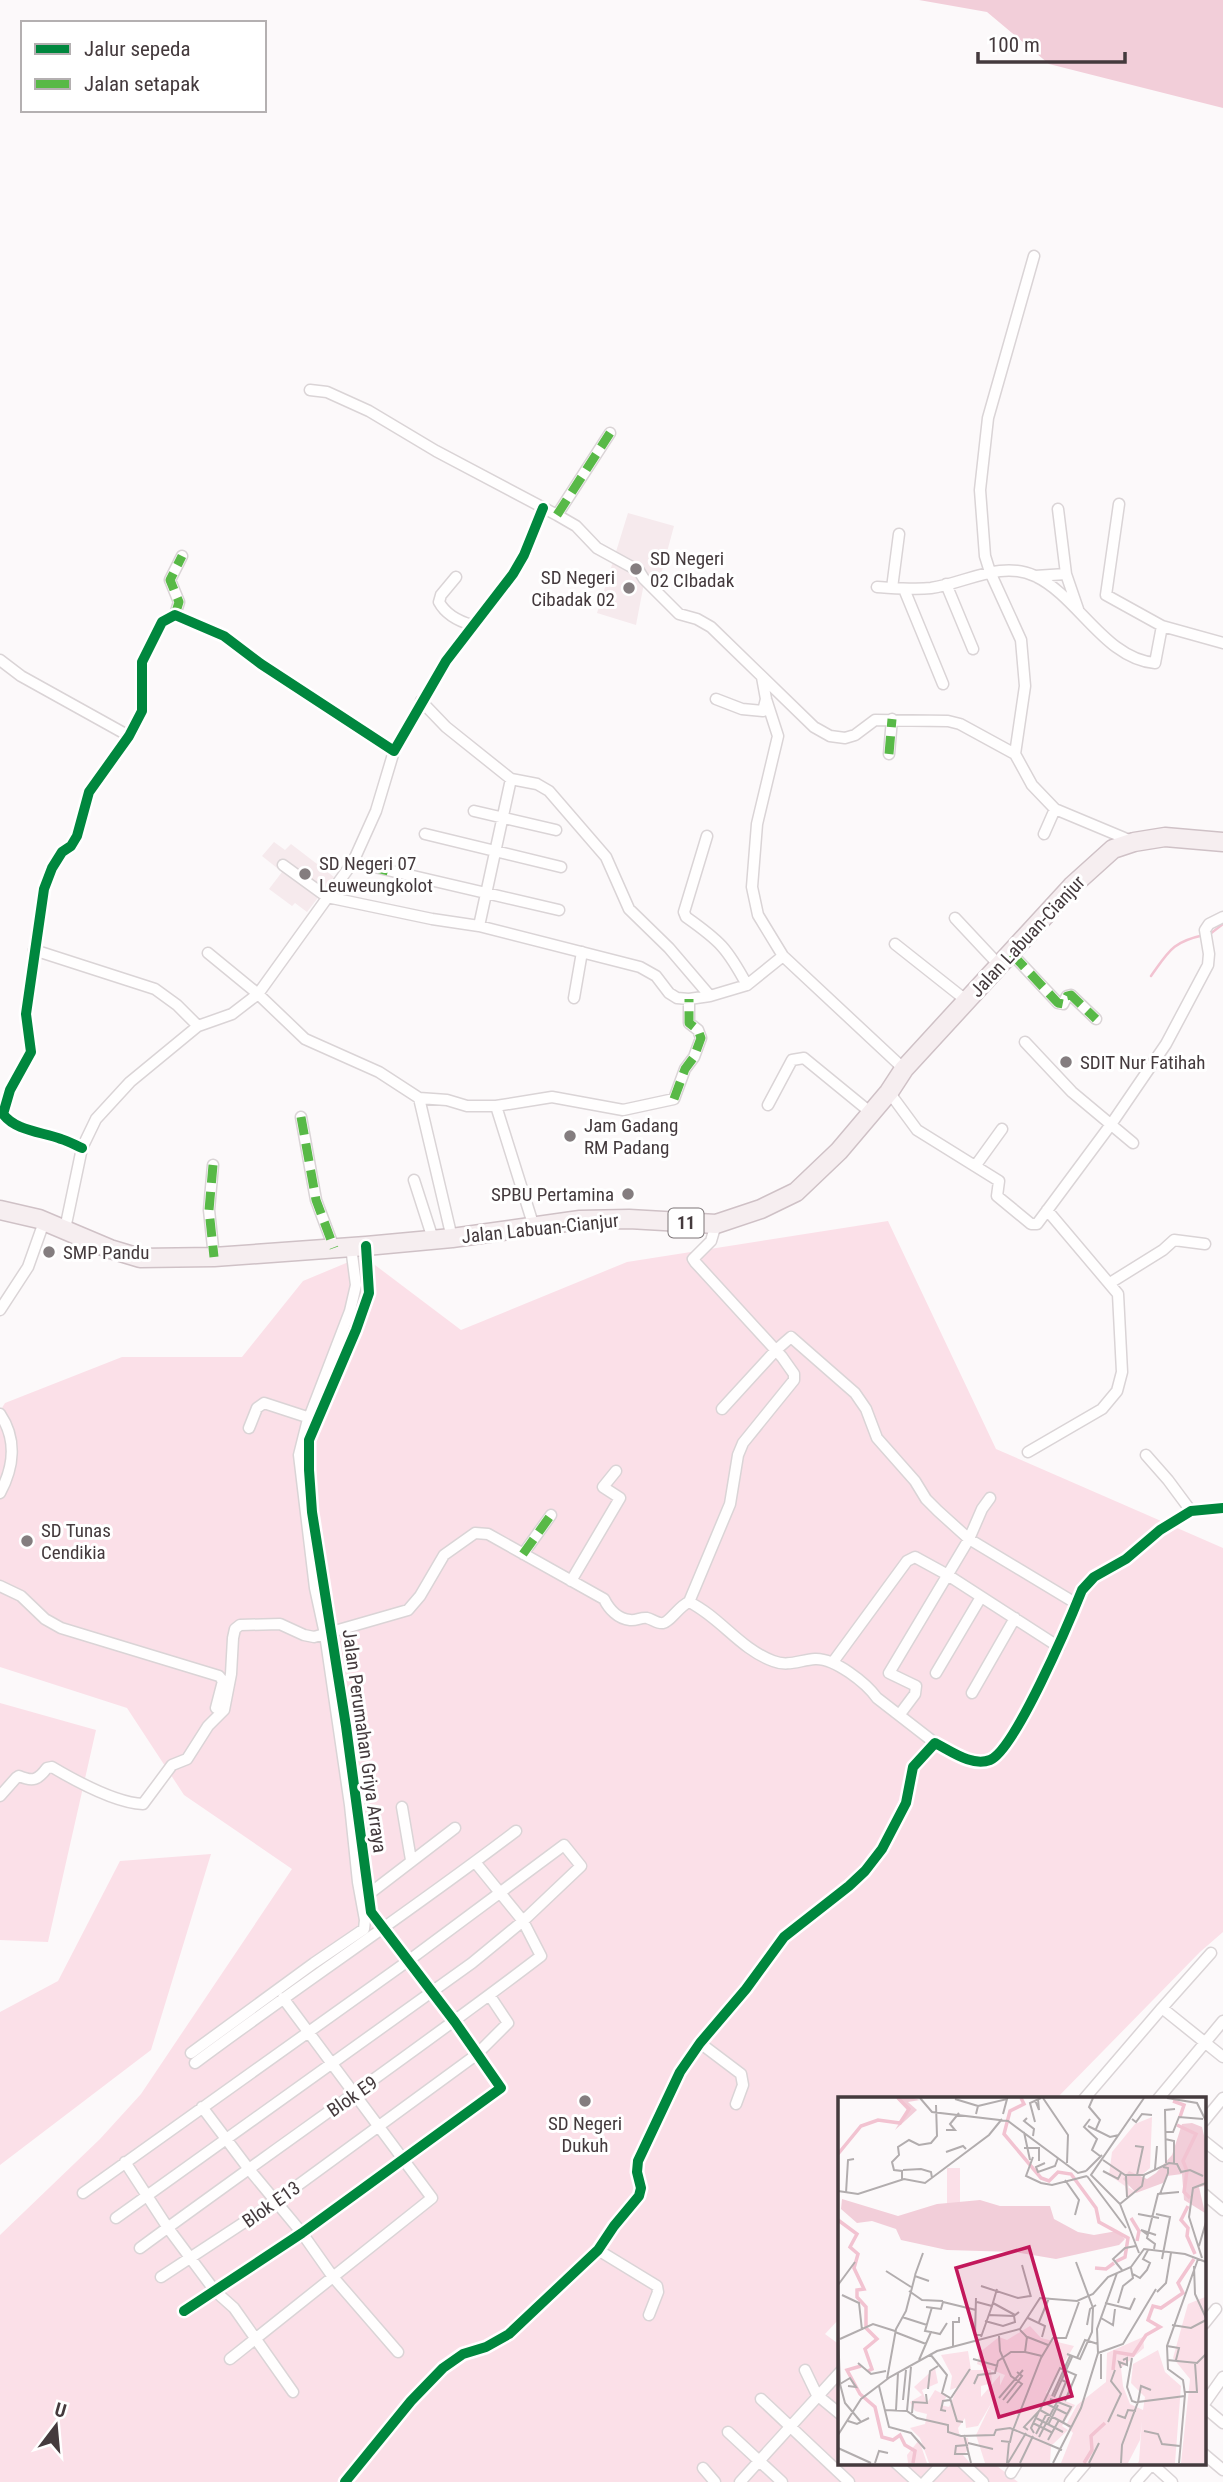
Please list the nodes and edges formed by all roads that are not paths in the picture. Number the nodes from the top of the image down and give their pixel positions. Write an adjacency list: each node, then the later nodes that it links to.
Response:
1 (1034, 256): 10 (street)
2 (310, 390): 5 (street)
3 (610, 433): 7 (street)
4 (1119, 504): 21 (street)
5 (543, 508): 7 (street); 20 (street)
6 (1058, 509): 11 (street)
7 (556, 515): 25 (street)
8 (899, 534): 16 (street)
9 (182, 556): 19 (street)
10 (990, 572): 12 (street); 14 (street); 34 (street)
11 (1066, 574): 12 (street); 18 (street)
12 (1035, 576): 18 (street)
13 (456, 577): 20 (street)
14 (946, 584): 17 (street); 23 (street)
15 (877, 587): 16 (street)
16 (892, 588): 17 (street)
17 (904, 589): 26 (street)
18 (1079, 612): 21 (street)
19 (175, 615): 31 (street); 32 (street)
20 (472, 625): 29 (street)
21 (1162, 626): 22 (street)
22 (1223, 643)
23 (973, 649)
24 (0, 660): 31 (street)
25 (762, 676): 28 (street); 30 (street)
26 (943, 684)
27 (716, 699): 28 (street)
28 (766, 699): 59 (street)
29 (421, 701): 32 (street); 35 (street)
30 (892, 719): 33 (street); 34 (street)
31 (129, 736): 56 (street)
32 (394, 751): 46 (street)
33 (889, 754)
34 (1015, 754): 36 (street)
35 (511, 779): 38 (street); 63 (street)
36 (1055, 809): 41 (street); 43 (street)
37 (474, 811): 38 (street)
38 (503, 816): 39 (street); 45 (street)
39 (556, 830)
40 (425, 834): 45 (street)
41 (1044, 834)
42 (707, 836): 61 (street)
43 (1134, 842): 44 (highway, Jalan Labuan-Cianjur / 11); 60 (highway, Jalan Labuan-Cianjur / 11)
44 (1223, 842)
45 (495, 852): 48 (street); 49 (street)
46 (353, 862): 49 (street); 50 (street)
47 (283, 865): 50 (street)
48 (561, 867)
49 (486, 893): 51 (street); 54 (street)
50 (327, 897): 54 (street); 62 (street)
51 (559, 910)
52 (1223, 917): 77 (street)
53 (955, 918): 60 (street)
54 (479, 926): 57 (street)
55 (895, 944): 66 (street)
56 (34, 950): 68 (street); 80 (street)
57 (582, 952): 64 (street); 65 (street)
58 (208, 953): 62 (street)
59 (783, 956): 61 (street); 70 (street)
60 (1006, 960): 66 (highway, Jalan Labuan-Cianjur / 11); 67 (street)
61 (747, 985): 63 (street)
62 (258, 994): 68 (street); 72 (street)
63 (710, 996): 65 (street)
64 (574, 998)
65 (689, 999): 73 (street)
66 (967, 1001): 70 (highway, Jalan Labuan-Cianjur / 11)
67 (1096, 1019)
68 (198, 1026): 80 (street)
69 (1025, 1041): 77 (street)
70 (904, 1069): 71 (highway, Jalan Labuan-Cianjur / 11)
71 (889, 1092): 75 (highway, Jalan Labuan-Cianjur / 11); 82 (street)
72 (419, 1098): 73 (street); 90 (street)
73 (496, 1105): 88 (street)
74 (768, 1105): 75 (street)
75 (870, 1112): 87 (highway, Jalan Labuan-Cianjur / 11)
76 (301, 1116): 93 (street)
77 (1112, 1123): 79 (street); 84 (street)
78 (1002, 1129): 82 (street)
79 (1133, 1143)
80 (82, 1148): 89 (street)
81 (213, 1165): 94 (street)
82 (976, 1165): 84 (street)
83 (414, 1180): 91 (street)
84 (1047, 1210): 95 (street)
85 (1, 1212): 86 (highway, Jalan Labuan-Cianjur / 11)
86 (44, 1222): 89 (highway, Jalan Labuan-Cianjur / 11); 96 (street)
87 (716, 1224): 88 (highway, Jalan Labuan-Cianjur / 11); 97 (street)
88 (534, 1227): 90 (highway, Jalan Labuan-Cianjur / 11)
89 (65, 1230): 94 (highway, Jalan Labuan-Cianjur / 11)
90 (452, 1238): 91 (highway, Jalan Labuan-Cianjur / 11)
91 (433, 1239): 93 (highway, Jalan Labuan-Cianjur / 11)
92 (1205, 1244): 95 (street)
93 (350, 1247): 94 (highway, Jalan Labuan-Cianjur / 11); 100 (street); 100 (street, Jalan Perumahan Griya Arraya)
94 (214, 1257)
95 (1110, 1283): 102 (street)
96 (0, 1310)
97 (776, 1350): 98 (street); 110 (street); 116 (street)
98 (722, 1409)
99 (0, 1415): 105 (street)
100 (313, 1419): 101 (street); 119 (street, Jalan Perumahan Griya Arraya)
101 (250, 1428)
102 (1028, 1452)
103 (1146, 1455): 108 (street)
104 (615, 1471): 113 (street)
105 (0, 1493)
106 (990, 1499): 110 (street)
107 (1223, 1508): 108 (street)
108 (1191, 1511): 117 (street)
109 (551, 1515): 111 (street)
110 (969, 1539): 112 (street); 117 (street)
111 (523, 1554): 113 (street); 119 (street)
112 (946, 1574): 115 (street); 121 (street); 126 (street)
113 (571, 1581): 116 (street)
114 (0, 1586): 125 (street)
115 (981, 1597): 118 (street); 122 (street)
116 (689, 1602): 121 (street)
117 (1077, 1604): 120 (street)
118 (1015, 1618): 120 (street); 123 (street)
119 (328, 1633): 124 (street, Jalan Perumahan Griya Arraya); 127 (street); 130 (street)
120 (1059, 1647): 128 (street)
121 (833, 1662): 126 (street)
122 (936, 1673)
123 (972, 1693)
124 (343, 1705): 127 (street); 131 (street, Jalan Perumahan Griya Arraya)
125 (216, 1708)
126 (900, 1714): 128 (street)
127 (336, 1718): 129 (street)
128 (935, 1743): 150 (street)
129 (347, 1787): 131 (street); 138 (street)
130 (0, 1796)
131 (357, 1801): 138 (street, Jalan Perumahan Griya Arraya)
132 (402, 1807): 135 (street)
133 (455, 1828): 135 (street)
134 (516, 1831): 136 (street)
135 (411, 1860): 138 (street)
136 (475, 1863): 137 (street); 140 (street)
137 (501, 1892): 139 (street); 139 (street); 142 (street)
138 (365, 1894): 140 (street, Jalan Perumahan Griya Arraya); 145 (street)
139 (523, 1921): 143 (street); 144 (street, Blok E9)
140 (383, 1928): 142 (street, Jalan Perumahan Griya Arraya); 145 (street)
141 (1211, 1953): 146 (street)
142 (408, 1961): 143 (street, Jalan Perumahan Griya Arraya); 149 (street)
143 (432, 1992): 148 (street, Jalan Perumahan Griya Arraya); 154 (street)
144 (490, 1996): 148 (street, Blok E9); 152 (street, Blok E13)
145 (283, 1997): 149 (street)
146 (1161, 2008): 151 (street); 156 (street)
147 (1223, 2021): 151 (street)
148 (455, 2022): 152 (street, Jalan Perumahan Griya Arraya); 155 (street, Blok E9)
149 (308, 2033): 154 (street); 160 (street)
150 (700, 2043): 158 (street); 178 (street)
151 (1205, 2043): 153 (street); 157 (street)
152 (476, 2055): 162 (street, Blok E13); 166 (street, Jalan Perumahan Griya Arraya)
153 (1223, 2057)
154 (332, 2064): 155 (street); 163 (street)
155 (354, 2095): 162 (street); 168 (street, Blok E9)
156 (1086, 2097)
157 (1160, 2097)
158 (736, 2104)
159 (1221, 2104): 161 (street)
160 (202, 2107): 163 (street); 167 (street)
161 (1206, 2119)
162 (378, 2126): 166 (street); 172 (street, Blok E13)
163 (227, 2140): 168 (street); 170 (street)
164 (1206, 2143): 165 (street)
165 (1223, 2157)
166 (402, 2160): 176 (street); 181 (street)
167 (125, 2162): 169 (street); 170 (street)
168 (248, 2168): 172 (street); 175 (street, Blok E9)
169 (83, 2193)
170 (146, 2196): 174 (street); 175 (street)
171 (1206, 2196): 173 (street)
172 (275, 2202): 176 (street); 179 (street, Blok E13)
173 (1223, 2210)
174 (116, 2218)
175 (168, 2228): 177 (street, Blok E9); 179 (street)
176 (302, 2233): 181 (street); 182 (street)
177 (141, 2248)
178 (598, 2250): 185 (street); 213 (street)
179 (192, 2258): 180 (street, Blok E13); 182 (street)
180 (161, 2277)
181 (333, 2277): 187 (street); 188 (street)
182 (215, 2291): 184 (street); 187 (street)
183 (1216, 2309): 186 (street)
184 (184, 2311)
185 (649, 2315)
186 (1206, 2321)
187 (256, 2337): 189 (street); 193 (street)
188 (398, 2351)
189 (230, 2359)
190 (806, 2370): 194 (street)
191 (838, 2374): 194 (street)
192 (1223, 2377): 196 (street)
193 (293, 2392)
194 (817, 2395): 198 (street); 200 (street)
195 (761, 2399): 200 (street)
196 (1206, 2402)
197 (1206, 2407): 199 (street)
198 (838, 2412)
199 (1223, 2423)
200 (790, 2427): 203 (street); 217 (street)
201 (728, 2432): 203 (street)
202 (1206, 2457): 211 (street)
203 (759, 2461): 215 (street); 216 (street)
204 (898, 2464): 218 (street)
205 (942, 2464): 219 (street)
206 (964, 2464): 220 (street)
207 (1016, 2464): 212 (street)
208 (1085, 2464): 221 (street)
209 (1152, 2464): 222 (street); 223 (street)
210 (703, 2468): 214 (street)
211 (1223, 2470)
212 (1011, 2473)
213 (345, 2482)
214 (715, 2482)
215 (740, 2482)
216 (782, 2482)
217 (849, 2482)
218 (917, 2482)
219 (925, 2482)
220 (983, 2482)
221 (1070, 2482)
222 (1136, 2482)
223 (1172, 2482)

